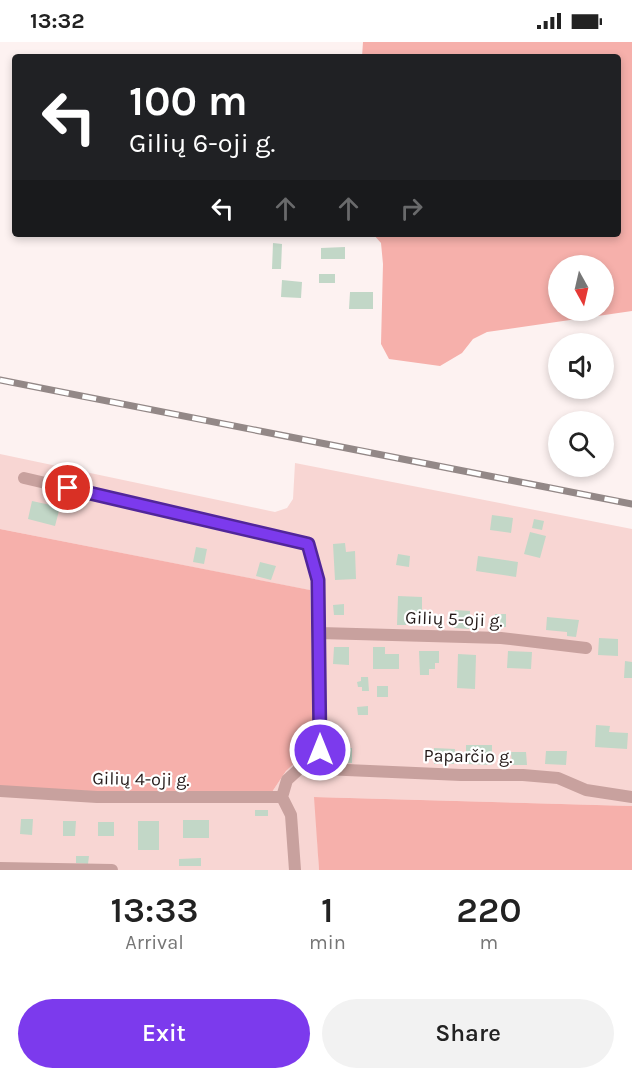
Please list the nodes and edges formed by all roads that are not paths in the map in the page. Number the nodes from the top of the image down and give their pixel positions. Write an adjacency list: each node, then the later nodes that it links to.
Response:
1 (24, 478): 2 (street)
2 (320, 633): 3 (street, Gilių 5-oji g.); 4 (street)
3 (586, 648)
4 (301, 768): 6 (street); 7 (street, Paparčio g.)
5 (0, 790): 6 (street, Gilių 4-oji g.)
6 (282, 797): 10 (street)
7 (632, 797)
8 (0, 868): 9 (street)
9 (112, 870)
10 (296, 870)

